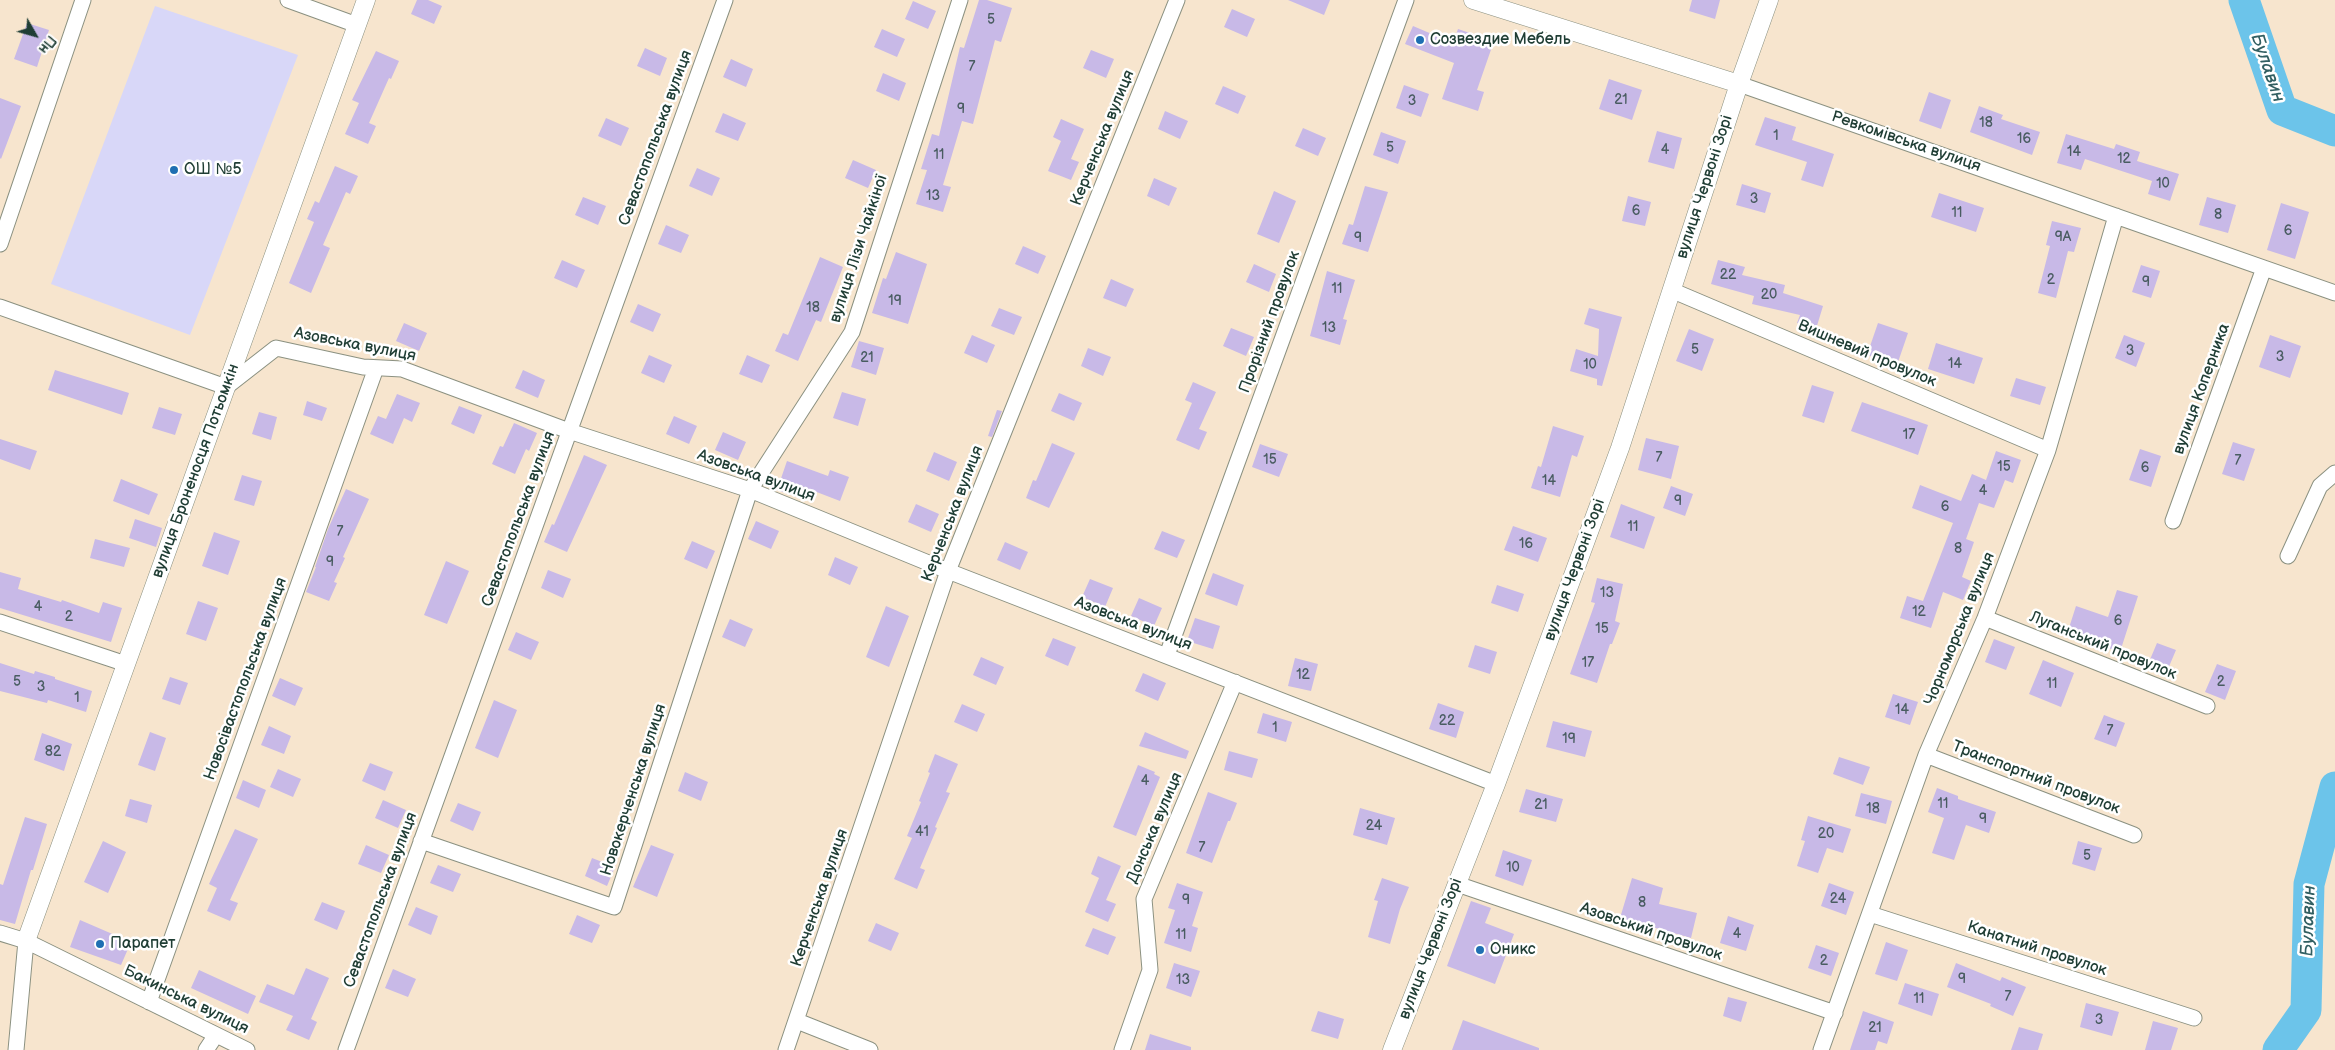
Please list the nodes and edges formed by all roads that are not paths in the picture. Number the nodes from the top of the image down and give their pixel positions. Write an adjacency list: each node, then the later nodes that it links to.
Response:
1 (83, 0): 13 (street)
2 (288, 0): 10 (street)
3 (366, 0): 10 (street, вулиця Броненосця Потьомкін)
4 (725, 0): 20 (street, Севастопольська вулиця)
5 (960, 0): 23 (street, вулиця Лізи Чайкіної)
6 (1177, 0): 26 (street, Керченська вулиця)
7 (1406, 0): 29 (street, Прорізний провулок)
8 (1473, 0): 11 (street, Ревкомівська вулиця)
9 (1769, 0): 11 (street, вулиця Червоні Зорі)
10 (357, 24): 19 (street, вулиця Броненосця Потьомкін)
11 (1739, 84): 12 (street, Ревкомівська вулиця); 15 (street, вулиця Червоні Зорі)
12 (2116, 216): 14 (street, Ревкомівська вулиця); 21 (street, Чорноморська вулиця)
13 (0, 244)
14 (2264, 268): 16 (street, Ревкомівська вулиця); 24 (street, вулиця Коперника)
15 (1671, 290): 21 (street, Вишневий провулок); 34 (street, вулиця Червоні Зорі)
16 (2335, 293)
17 (0, 307): 19 (street)
18 (376, 368): 19 (street, Азовська вулиця); 20 (street, Азовська вулиця); 41 (street, Новосівастопольська вулиця)
19 (226, 387): 30 (street, вулиця Броненосця Потьомкін)
20 (569, 431): 23 (street, Азовська вулиця); 36 (street, Севастопольська вулиця)
21 (2048, 450): 27 (street, Чорноморська вулиця)
22 (2335, 473): 25 (street)
23 (750, 490): 26 (street, Азовська вулиця); 36 (street, Новокерченська вулиця)
24 (2173, 521)
25 (2288, 556)
26 (948, 571): 29 (street, Азовська вулиця); 44 (street, Керченська вулиця)
27 (1985, 618): 32 (street, Луганський провулок); 33 (street, Чорноморська вулиця)
28 (0, 622): 30 (street)
29 (1167, 655): 31 (street, Азовська вулиця)
30 (126, 664): 40 (street, вулиця Броненосця Потьомкін)
31 (1236, 682): 34 (street, Азовська вулиця); 52 (street, Донська вулиця)
32 (2207, 706)
33 (1926, 754): 35 (street, Транспортний провулок); 38 (street, Чорноморська вулиця)
34 (1496, 784): 37 (street, вулиця Червоні Зорі)
35 (2134, 835)
36 (421, 841): 49 (street, Севастопольська вулиця)
37 (1457, 884): 42 (street, Азовський провулок); 53 (street, вулиця Червоні Зорі)
38 (1870, 914): 42 (street, Чорноморська вулиця); 43 (street, Канатний провулок)
39 (0, 933): 40 (street, Бакинська вулиця)
40 (26, 942): 41 (street, Бакинська вулиця); 46 (street)
41 (149, 1002): 45 (street, Бакинська вулиця)
42 (1834, 1013): 54 (street, Чорноморська вулиця)
43 (2194, 1018)
44 (797, 1021): 50 (street, Керченська вулиця); 51 (street)
45 (216, 1035): 47 (street); 48 (street, Бакинська вулиця)
46 (16, 1050)
47 (206, 1050)
48 (247, 1050)
49 (346, 1050)
50 (786, 1050)
51 (870, 1050)
52 (1122, 1050)
53 (1392, 1050)
54 (1821, 1050)

